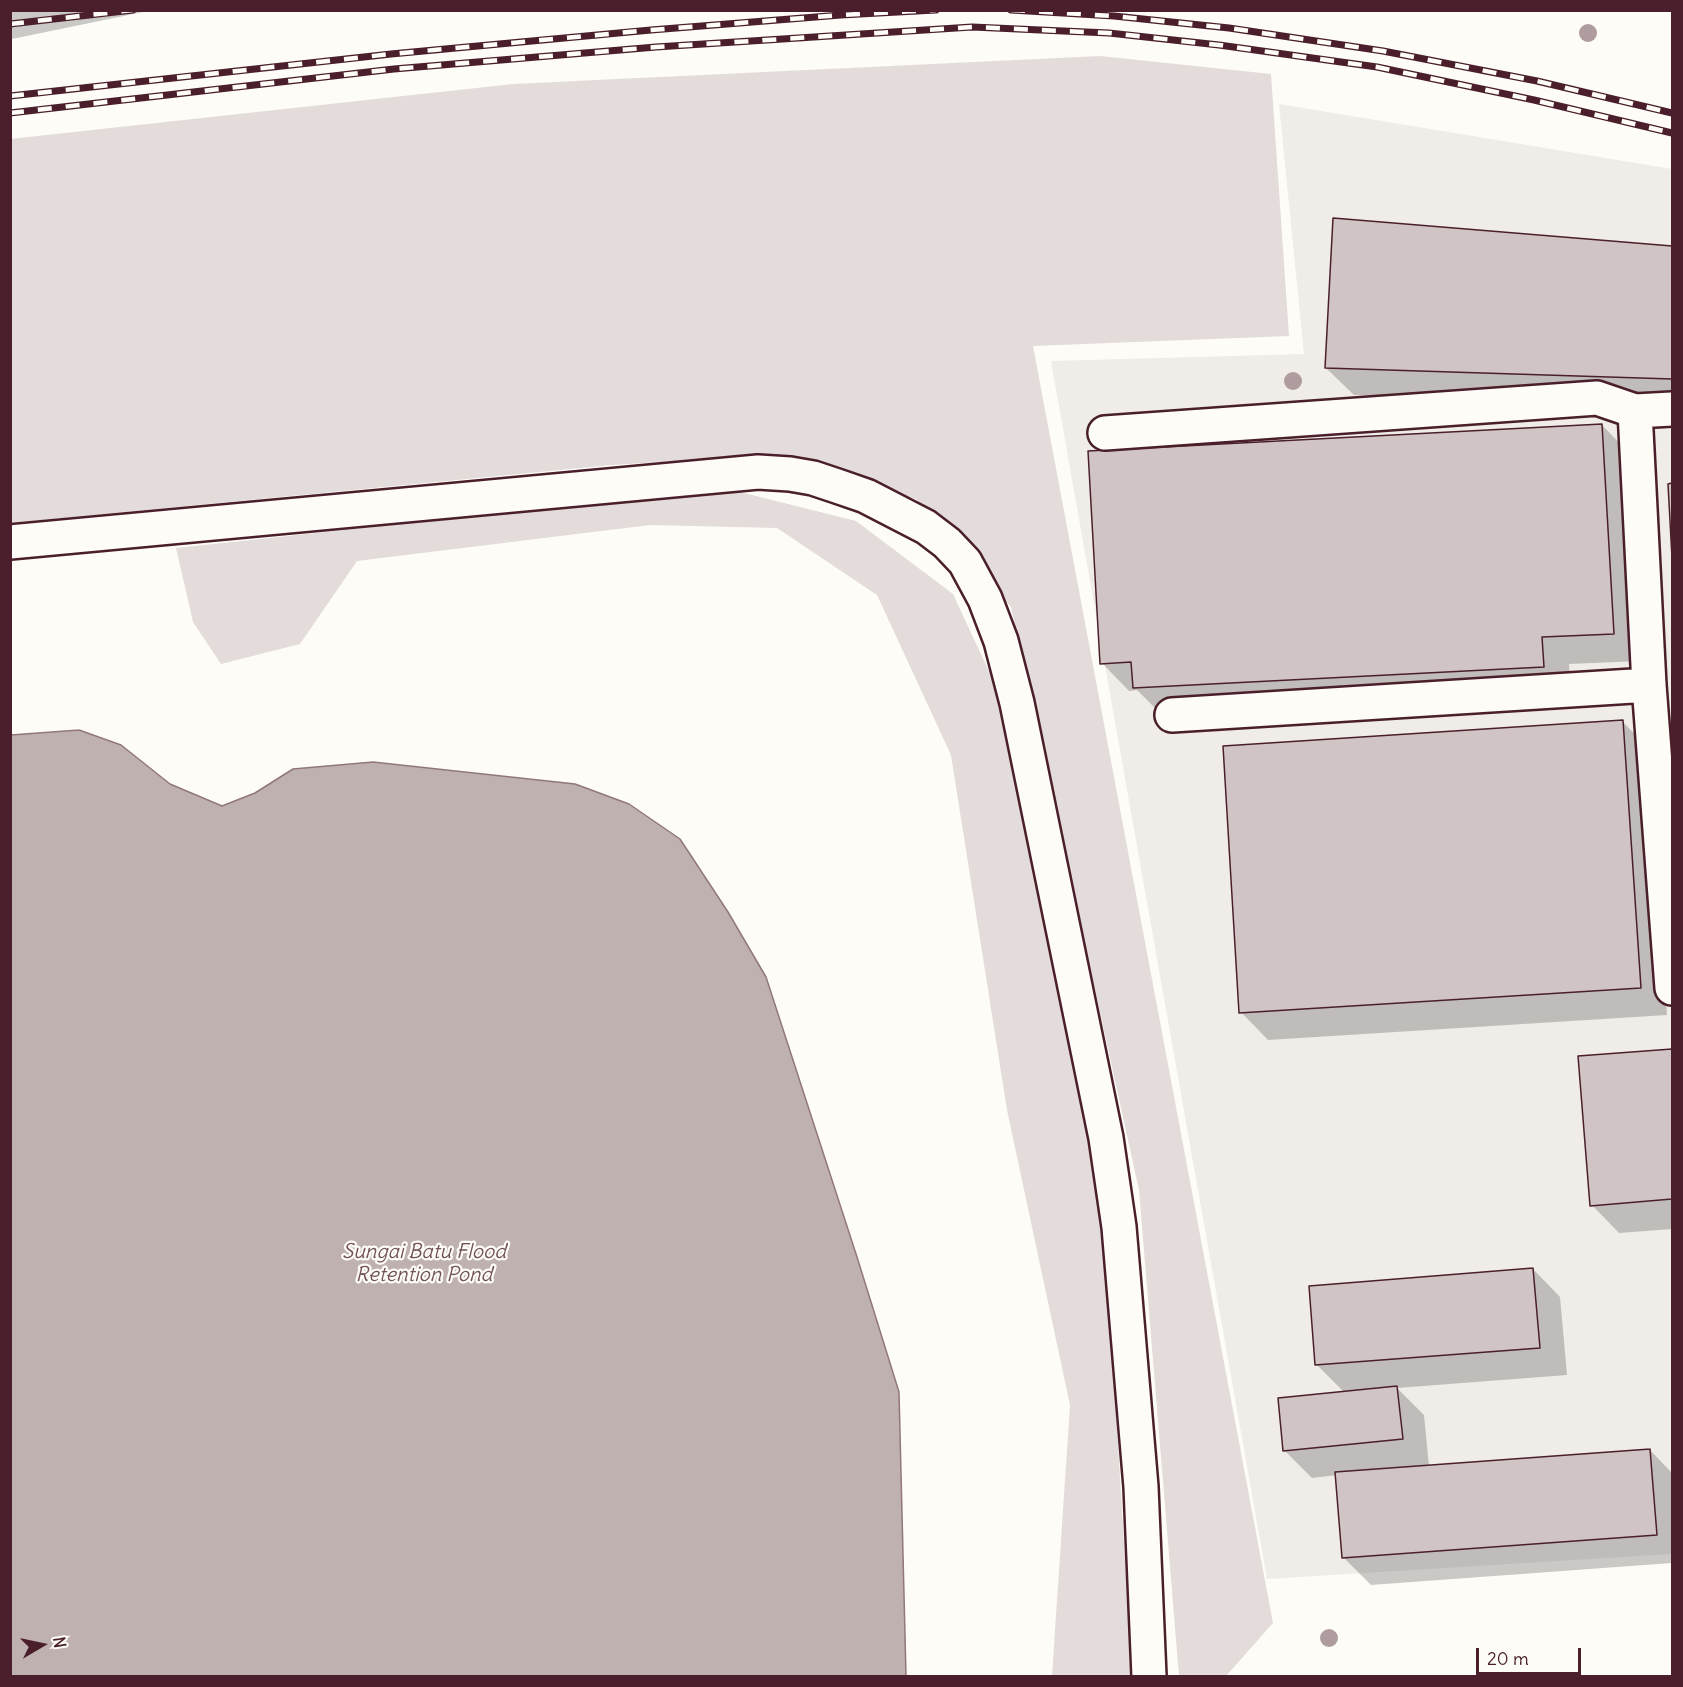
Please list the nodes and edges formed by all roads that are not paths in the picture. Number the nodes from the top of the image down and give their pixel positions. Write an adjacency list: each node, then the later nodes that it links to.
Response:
1 (1672, 409): 2 (lane)
2 (1635, 411): 3 (lane); 5 (lane)
3 (1105, 433)
4 (10, 542): 8 (lane)
5 (1649, 685): 6 (lane); 7 (lane)
6 (1172, 715)
7 (1672, 988)
8 (1149, 1677)

